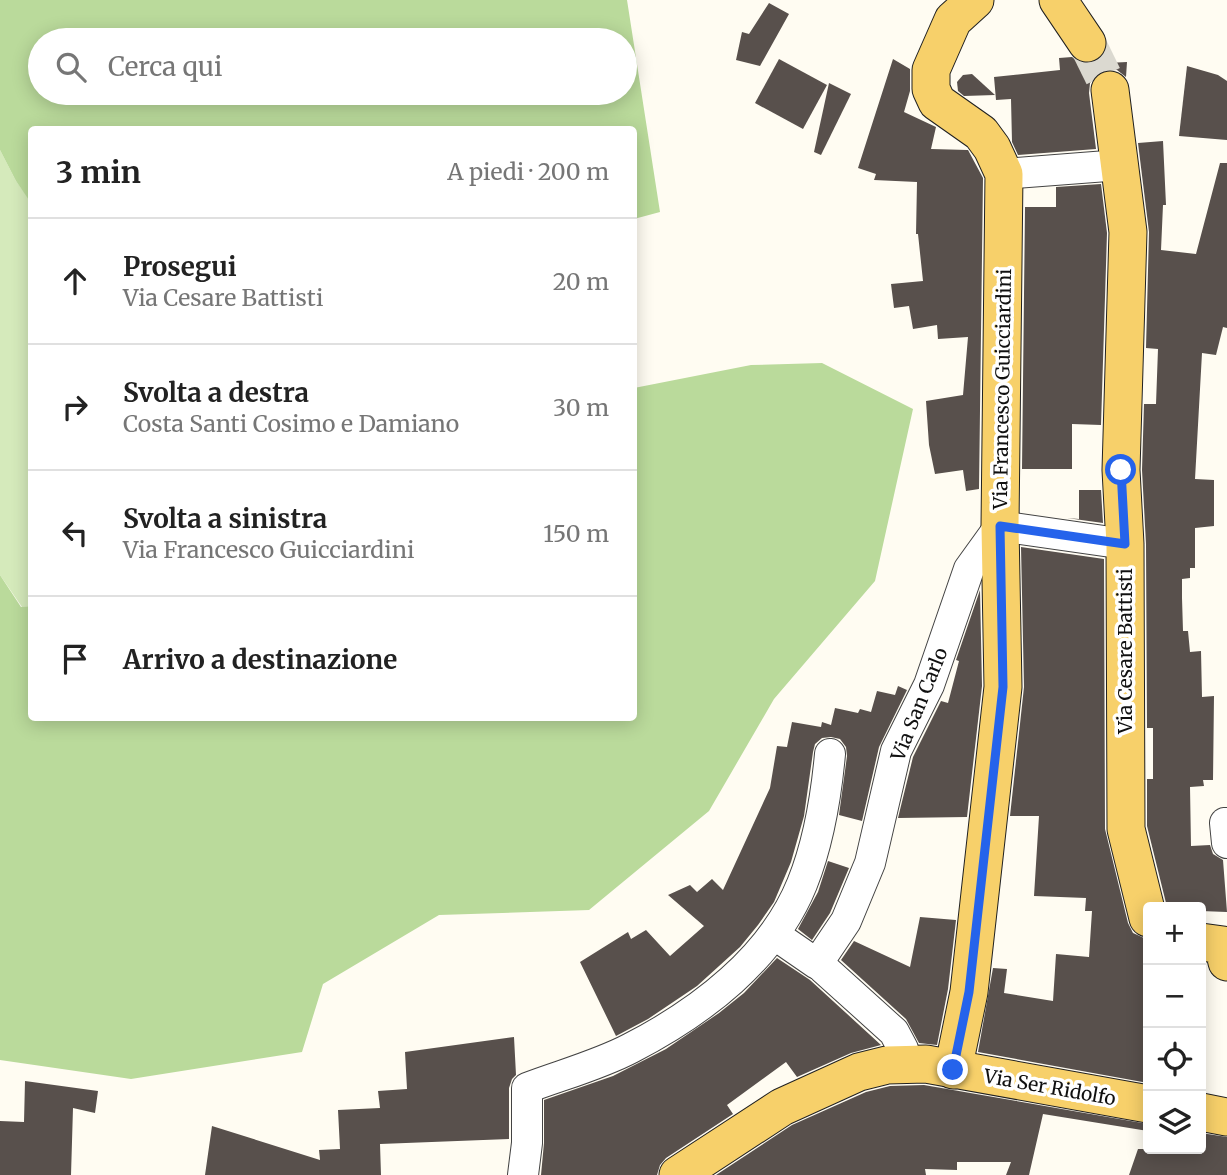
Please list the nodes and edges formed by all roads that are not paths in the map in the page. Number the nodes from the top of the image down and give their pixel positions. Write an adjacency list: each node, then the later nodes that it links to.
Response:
1 (975, 0): 6 (main road, Via Francesco Guicciardini)
2 (1058, 0): 3 (main road)
3 (1087, 43)
4 (1110, 90): 5 (main road, Via Cesare Battisti)
5 (1120, 165): 6 (street); 8 (main road, Via Cesare Battisti)
6 (1004, 174): 7 (main road, Via Francesco Guicciardini)
7 (1000, 526): 8 (street); 12 (street, Via San Carlo); 14 (main road, Via Francesco Guicciardini)
8 (1125, 544): 10 (main road, Via Cesare Battisti)
9 (831, 754): 11 (street)
10 (1144, 902)
11 (775, 935): 12 (street); 18 (street)
12 (820, 966): 13 (street)
13 (907, 1063): 14 (main road, Via Ser Ridolfo); 19 (main road, Via Ser Ridolfo)
14 (953, 1070): 15 (main road, Via Ser Ridolfo)
15 (1143, 1103)
16 (1206, 1113): 17 (main road)
17 (1227, 1117)
18 (523, 1175)
19 (678, 1175)

